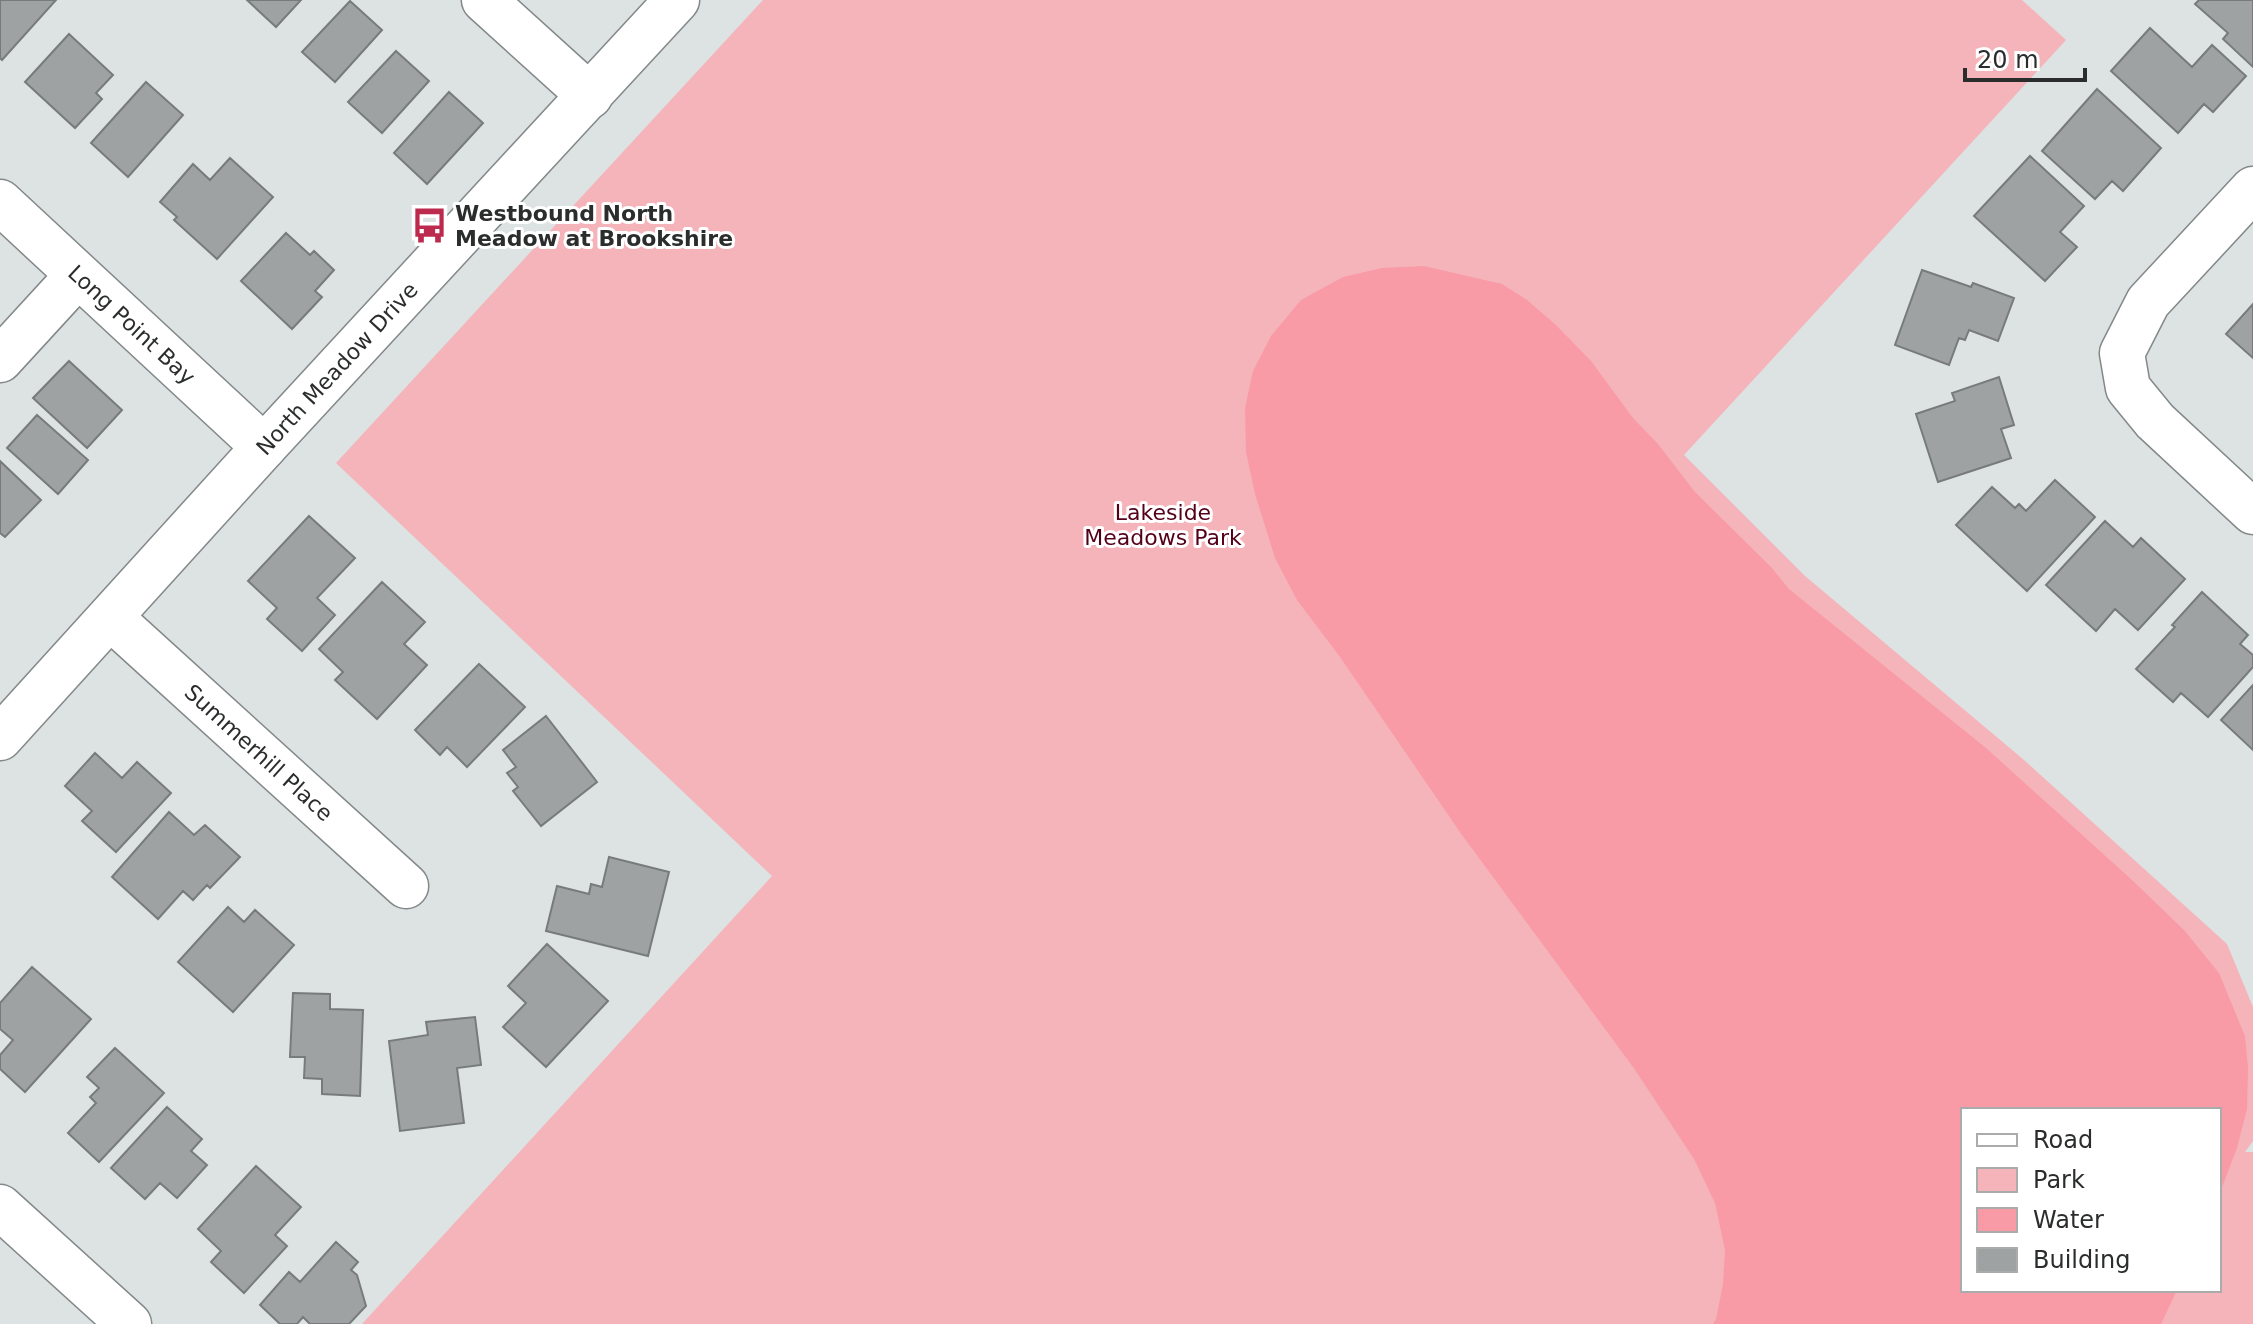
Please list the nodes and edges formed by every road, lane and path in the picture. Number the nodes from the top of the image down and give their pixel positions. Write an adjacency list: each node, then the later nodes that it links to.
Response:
1 (484, 0): 3 (street)
2 (677, 0): 3 (street, North Meadow Drive)
3 (590, 96): 8 (street, North Meadow Drive)
4 (2253, 189): 9 (street)
5 (0, 202): 6 (street, Long Point Bay)
6 (78, 275): 7 (street); 8 (street, Long Point Bay)
7 (0, 360)
8 (264, 447): 10 (street, North Meadow Drive)
9 (2253, 512)
10 (111, 618): 11 (street, North Meadow Drive); 12 (street, Summerhill Place)
11 (0, 738)
12 (406, 886)
13 (0, 1207): 14 (street)
14 (129, 1324)

